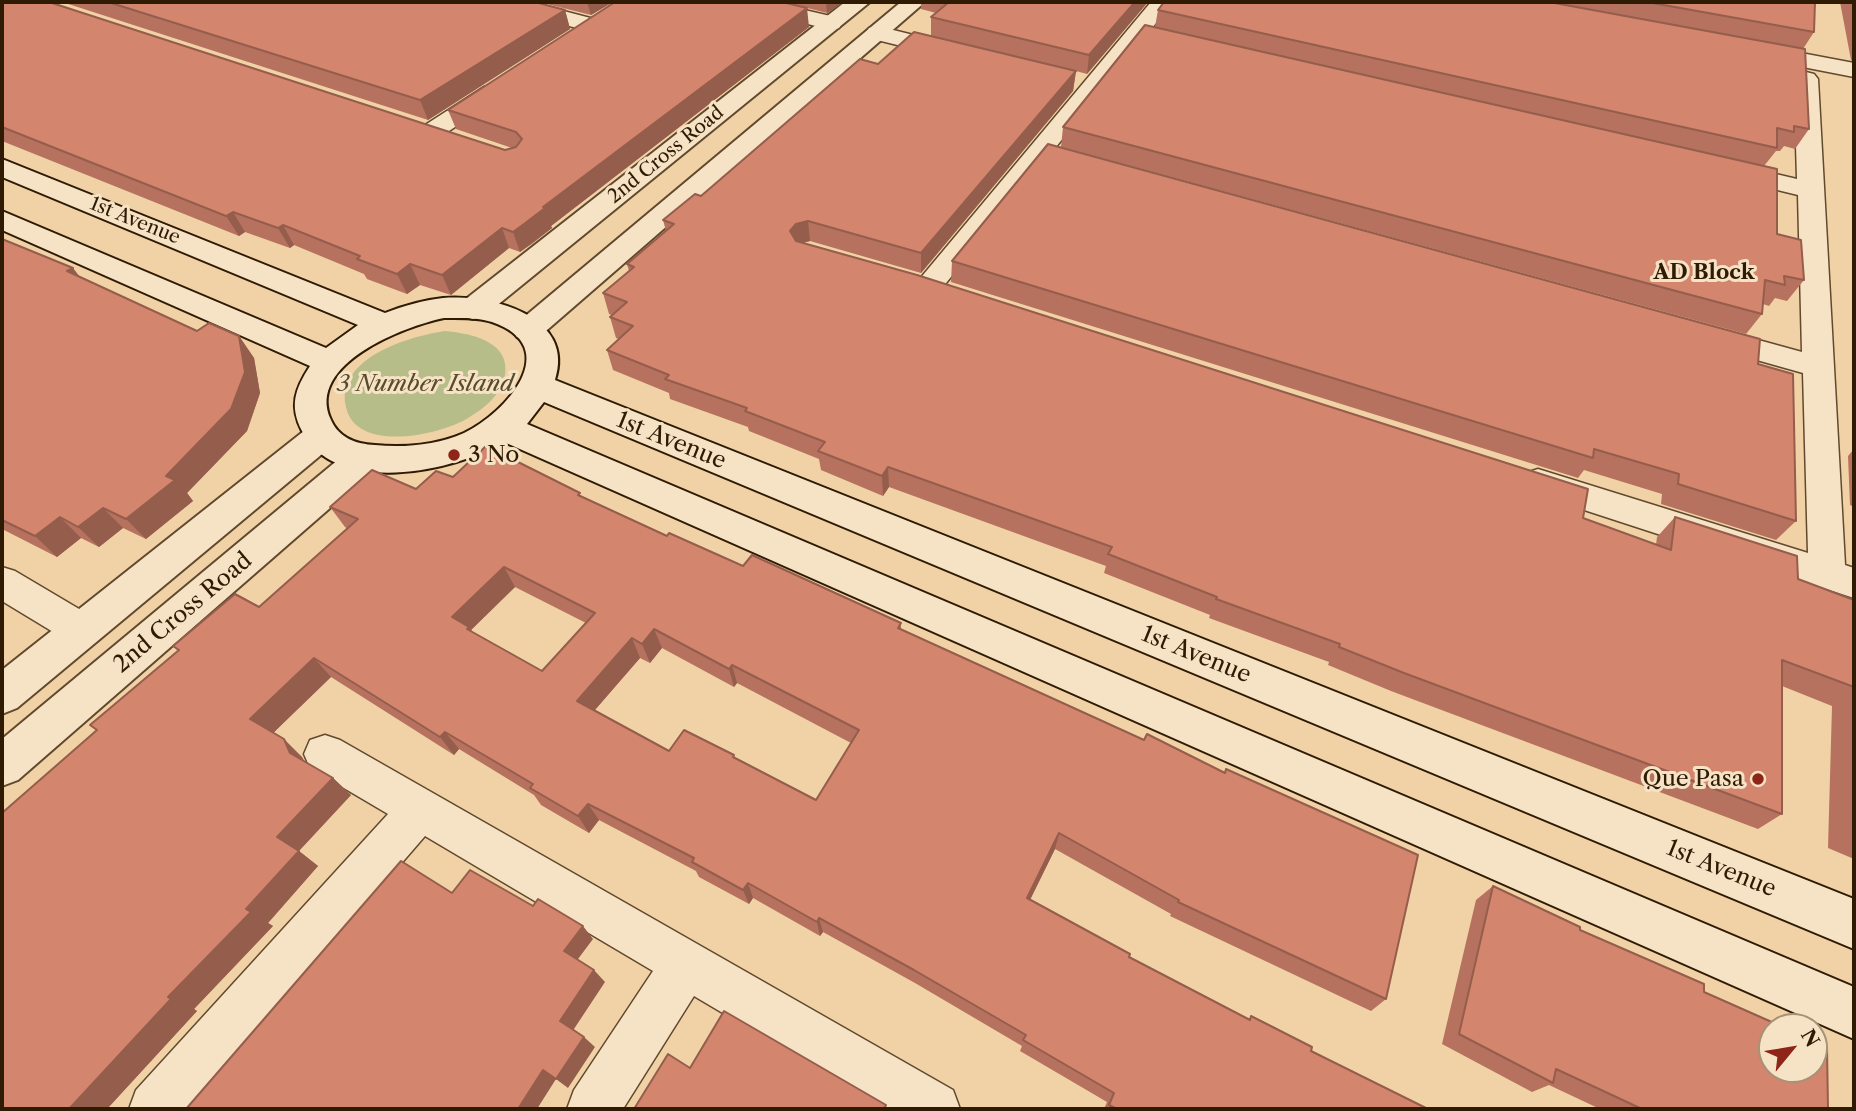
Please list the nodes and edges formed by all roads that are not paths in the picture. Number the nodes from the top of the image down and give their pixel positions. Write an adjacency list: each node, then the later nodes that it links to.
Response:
1 (506, 2): 10 (street)
2 (744, 2): 6 (street)
3 (859, 2): 6 (main road, 2nd Cross Road)
4 (914, 2): 7 (main road)
5 (1162, 2): 8 (street)
6 (831, 23): 15 (main road, 2nd Cross Road)
7 (877, 33): 12 (street); 19 (main road)
8 (1135, 33): 9 (street); 18 (street)
9 (1161, 39)
10 (571, 41)
11 (1753, 51): 13 (street)
12 (972, 56)
13 (1806, 61): 14 (street); 26 (street)
14 (1854, 70)
15 (764, 77): 19 (main road); 30 (main road, 2nd Cross Road)
16 (512, 79): 21 (street)
17 (1065, 79): 18 (street)
18 (1092, 85): 29 (street)
19 (810, 92): 32 (main road)
20 (404, 123): 21 (street)
21 (431, 132): 22 (street)
22 (454, 140)
23 (1702, 165): 26 (street)
24 (2, 167): 25 (main road, 1st Avenue)
25 (50, 187): 27 (main road); 31 (main road, 1st Avenue)
26 (1810, 190): 35 (street)
27 (2, 213)
28 (2, 220): 34 (main road)
29 (928, 287)
30 (474, 309): 31 (main road); 32 (main road)
31 (384, 324): 34 (main road)
32 (528, 330): 36 (main road)
33 (1687, 330): 35 (street)
34 (329, 362): 38 (main road)
35 (1819, 367): 41 (street)
36 (537, 386): 37 (main road); 48 (main road, 1st Avenue)
37 (501, 427): 39 (main road); 50 (main road)
38 (321, 436): 39 (main road); 43 (main road)
39 (364, 458): 46 (main road, 2nd Cross Road)
40 (1510, 472): 41 (street)
41 (1841, 578)
42 (2, 582): 43 (street)
43 (82, 630): 44 (main road)
44 (2, 695)
45 (325, 754): 47 (street)
46 (2, 766)
47 (419, 811): 49 (street); 51 (street)
48 (1854, 924)
49 (685, 966): 52 (street); 53 (street)
50 (1854, 1013)
51 (155, 1109)
52 (593, 1109)
53 (934, 1109)

